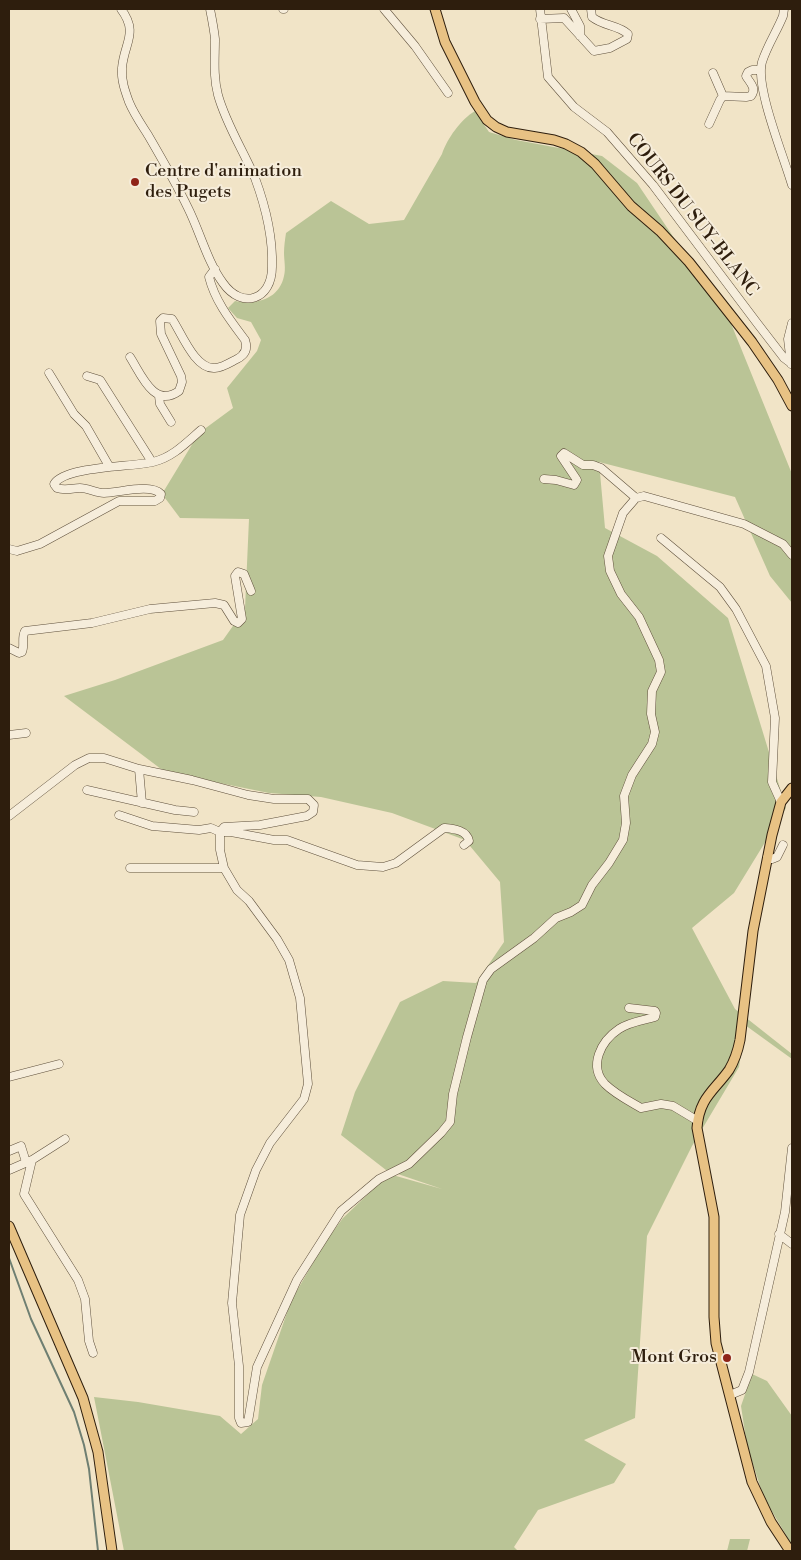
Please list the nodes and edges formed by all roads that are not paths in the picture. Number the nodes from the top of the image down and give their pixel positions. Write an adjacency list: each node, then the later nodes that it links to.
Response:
1 (121, 9): 17 (street)
2 (210, 9): 17 (street)
3 (384, 9): 13 (street)
4 (435, 9): 24 (main road)
5 (540, 9): 9 (street, COURS DU SUY-BLANC)
6 (570, 9): 10 (street)
7 (591, 9): 10 (street)
8 (784, 9): 11 (street)
9 (540, 19): 10 (street); 20 (street, COURS DU SUY-BLANC)
10 (580, 36)
11 (761, 70): 14 (street); 16 (street)
12 (713, 73): 14 (street)
13 (448, 93)
14 (723, 96): 15 (street)
15 (709, 124)
16 (792, 185)
17 (215, 269): 23 (street)
18 (792, 323): 20 (street)
19 (130, 357): 23 (street)
20 (792, 365)
21 (48, 373): 28 (street)
22 (87, 376): 27 (street)
23 (159, 396): 25 (street)
24 (792, 406)
25 (171, 422)
26 (201, 430): 27 (street)
27 (152, 462): 28 (street)
28 (109, 466): 32 (street)
29 (544, 479): 30 (street)
30 (636, 498): 33 (street); 51 (street)
31 (662, 538): 41 (street)
32 (9, 549)
33 (792, 555)
34 (251, 591): 35 (street)
35 (9, 648)
36 (26, 733): 37 (street)
37 (9, 735)
38 (139, 769): 42 (street); 45 (street); 46 (street)
39 (792, 788): 41 (main road)
40 (87, 790): 42 (street)
41 (781, 802): 49 (main road)
42 (142, 803): 43 (street)
43 (194, 812)
44 (119, 815): 46 (street)
45 (9, 816)
46 (220, 832): 47 (street); 51 (street)
47 (464, 845)
48 (783, 845): 49 (street)
49 (767, 858): 55 (main road)
50 (130, 868): 51 (street)
51 (224, 868)
52 (629, 1008): 55 (street)
53 (59, 1064): 54 (street)
54 (9, 1077)
55 (698, 1121): 65 (main road)
56 (64, 1139): 59 (street)
57 (792, 1148): 62 (street)
58 (9, 1150): 59 (street)
59 (29, 1161): 60 (street); 64 (street)
60 (9, 1170)
61 (9, 1226): 66 (main road)
62 (779, 1234): 63 (street); 65 (street)
63 (792, 1244)
64 (94, 1353)
65 (730, 1395): 67 (main road)
66 (112, 1551)
67 (790, 1551)

